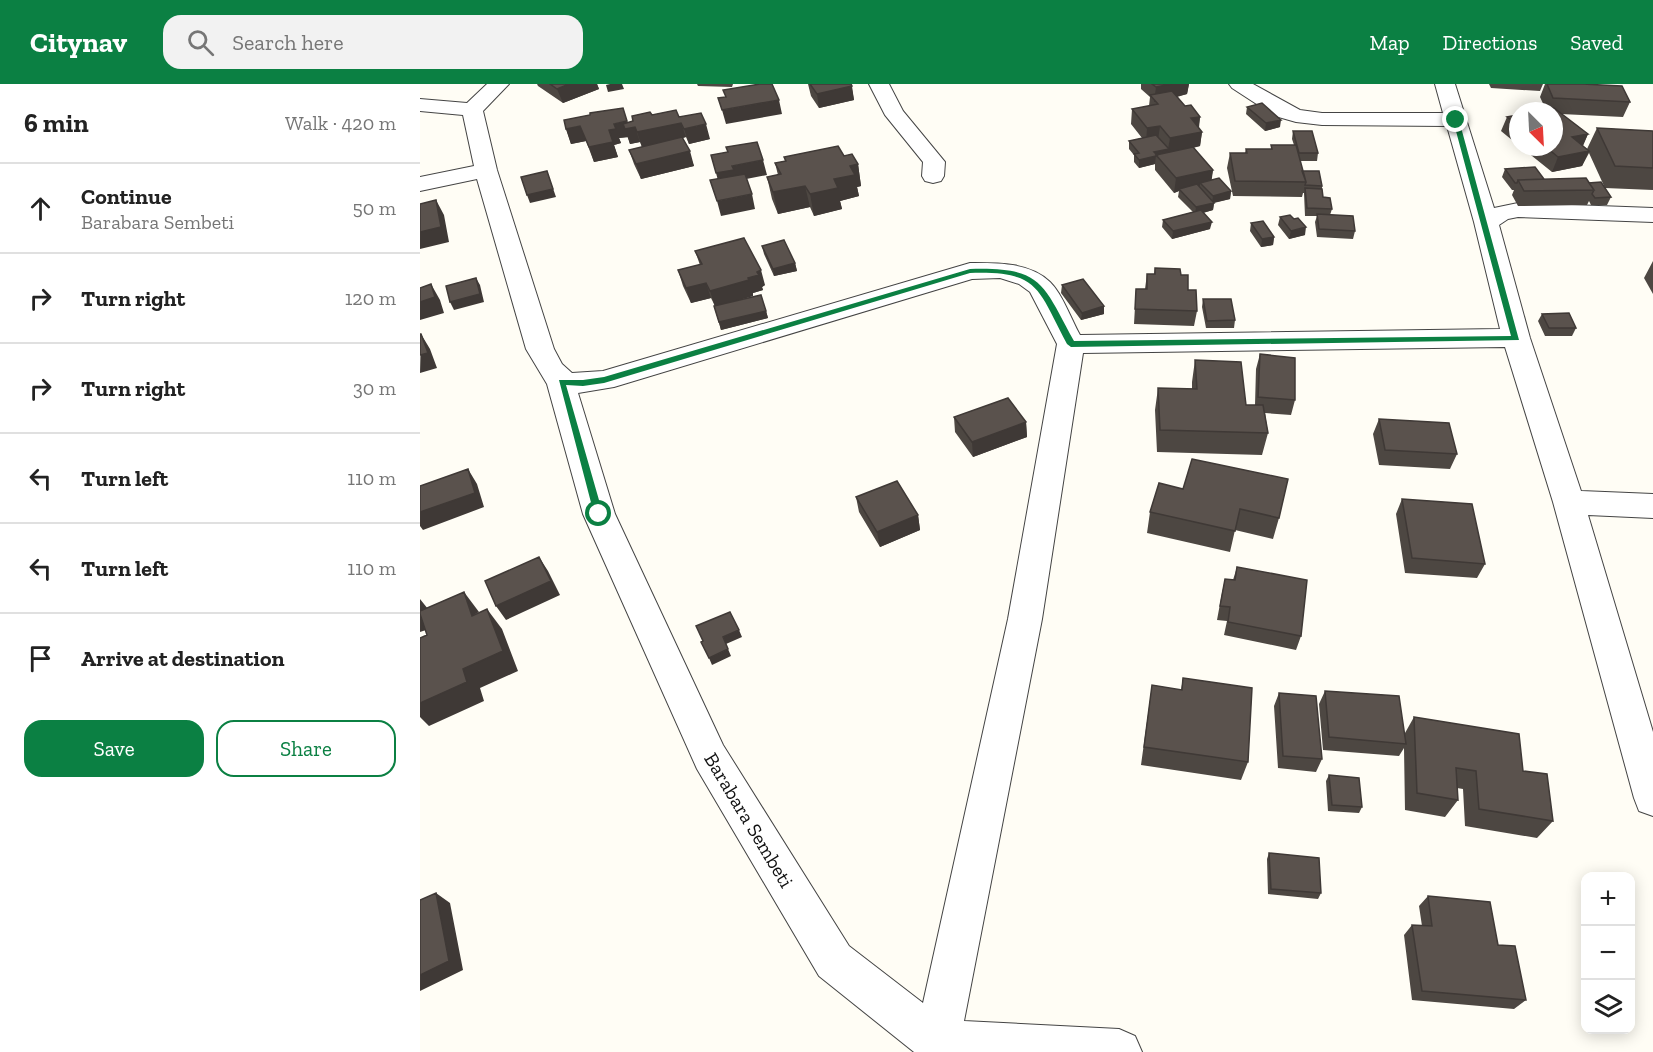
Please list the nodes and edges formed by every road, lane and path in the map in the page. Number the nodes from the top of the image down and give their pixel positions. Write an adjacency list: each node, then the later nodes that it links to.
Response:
1 (499, 84): 6 (street)
2 (879, 84): 9 (street)
3 (1239, 84): 7 (street)
4 (1445, 84): 7 (street)
5 (420, 105): 6 (street)
6 (472, 110): 8 (street, Barabara Sembeti)
7 (1456, 120): 12 (street)
8 (486, 170): 10 (street); 15 (street, Barabara Sembeti)
9 (933, 176)
10 (420, 184)
11 (1653, 215): 12 (street)
12 (1486, 222): 13 (street)
13 (1516, 338): 14 (street); 16 (street)
14 (1071, 344): 15 (street); 19 (street)
15 (561, 382): 19 (street, Barabara Sembeti)
16 (1569, 502): 17 (street); 18 (street)
17 (1653, 506)
18 (1653, 798)
19 (937, 1042): 20 (street)
20 (1119, 1052)

